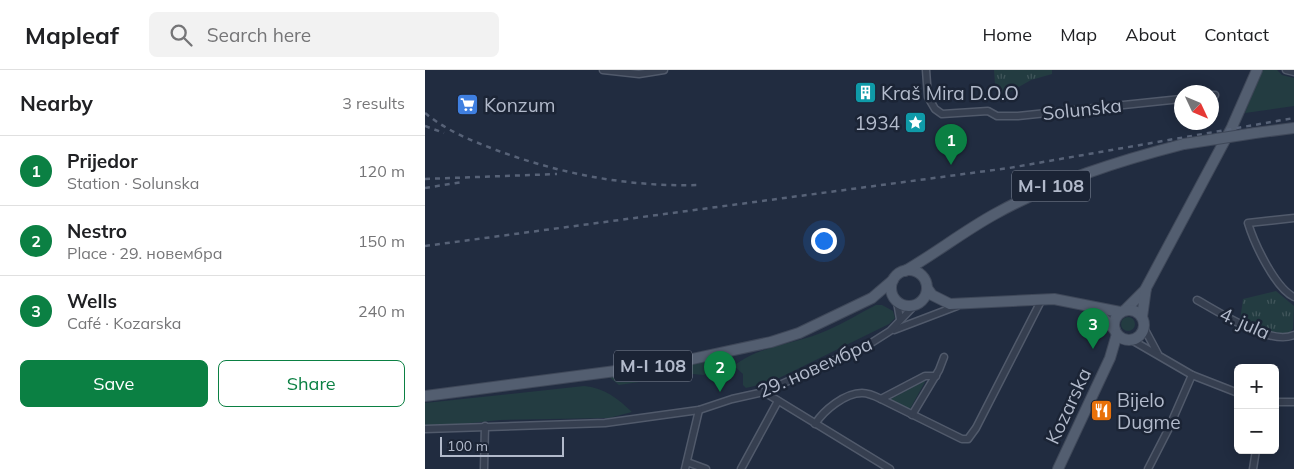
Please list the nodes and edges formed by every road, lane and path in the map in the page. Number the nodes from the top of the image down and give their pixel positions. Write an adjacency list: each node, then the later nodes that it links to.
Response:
1 (603, 70): 2 (street)
2 (664, 70)
3 (926, 70): 7 (street, Solunska)
4 (1257, 70): 15 (main road)
5 (1286, 70): 6 (street)
6 (1294, 72)
7 (1174, 100)
8 (1294, 128): 10 (main road, M-I 108, bridge)
9 (1294, 218): 16 (street)
10 (931, 255): 11 (main road, M-I 108); 12 (main road)
11 (905, 271): 12 (main road); 13 (main road, M-I 108)
12 (923, 277): 14 (main road)
13 (893, 280): 17 (main road, M-I 108); 19 (main road)
14 (927, 288): 21 (main road); 23 (main road)
15 (1147, 288): 25 (main road); 27 (main road)
16 (1294, 297)
17 (871, 298): 19 (main road, M-I 108); 39 (main road, M-I 108)
18 (1042, 299): 22 (main road); 24 (main road); 45 (street)
19 (895, 300): 23 (main road, M-I 108); 26 (street)
20 (1197, 300): 30 (street, 4. jula)
21 (942, 302): 22 (main road); 23 (main road)
22 (961, 304): 28 (street)
23 (916, 305): 26 (street, 29. новембра)
24 (1092, 306): 25 (main road); 29 (main road)
25 (1122, 311): 27 (main road); 29 (main road)
26 (901, 319): 28 (street, 29. новембра)
27 (1143, 322): 31 (main road); 32 (street)
28 (891, 331): 38 (street, 29. новембра)
29 (1116, 332): 31 (main road); 34 (main road)
30 (1294, 335)
31 (1129, 339): 32 (street); 34 (main road)
32 (1159, 355): 35 (street)
33 (944, 357): 36 (street)
34 (1110, 358): 55 (main road, Kozarska)
35 (1192, 375): 37 (street); 56 (street)
36 (936, 376): 40 (street); 45 (street)
37 (1234, 391)
38 (764, 392): 41 (street); 44 (street, 29. новембра)
39 (425, 396)
40 (881, 400): 45 (street); 46 (street)
41 (778, 401): 46 (street); 53 (street)
42 (1279, 402): 43 (street)
43 (1294, 402)
44 (699, 410): 47 (street, 29. новембра); 50 (street)
45 (912, 415)
46 (815, 424): 54 (street)
47 (485, 426): 48 (street, 29. новембра); 51 (street)
48 (425, 429)
49 (1255, 454): 57 (street)
50 (686, 466): 52 (street)
51 (484, 469)
52 (706, 469)
53 (741, 469)
54 (890, 469)
55 (1058, 469)
56 (1148, 469)
57 (1253, 469)

